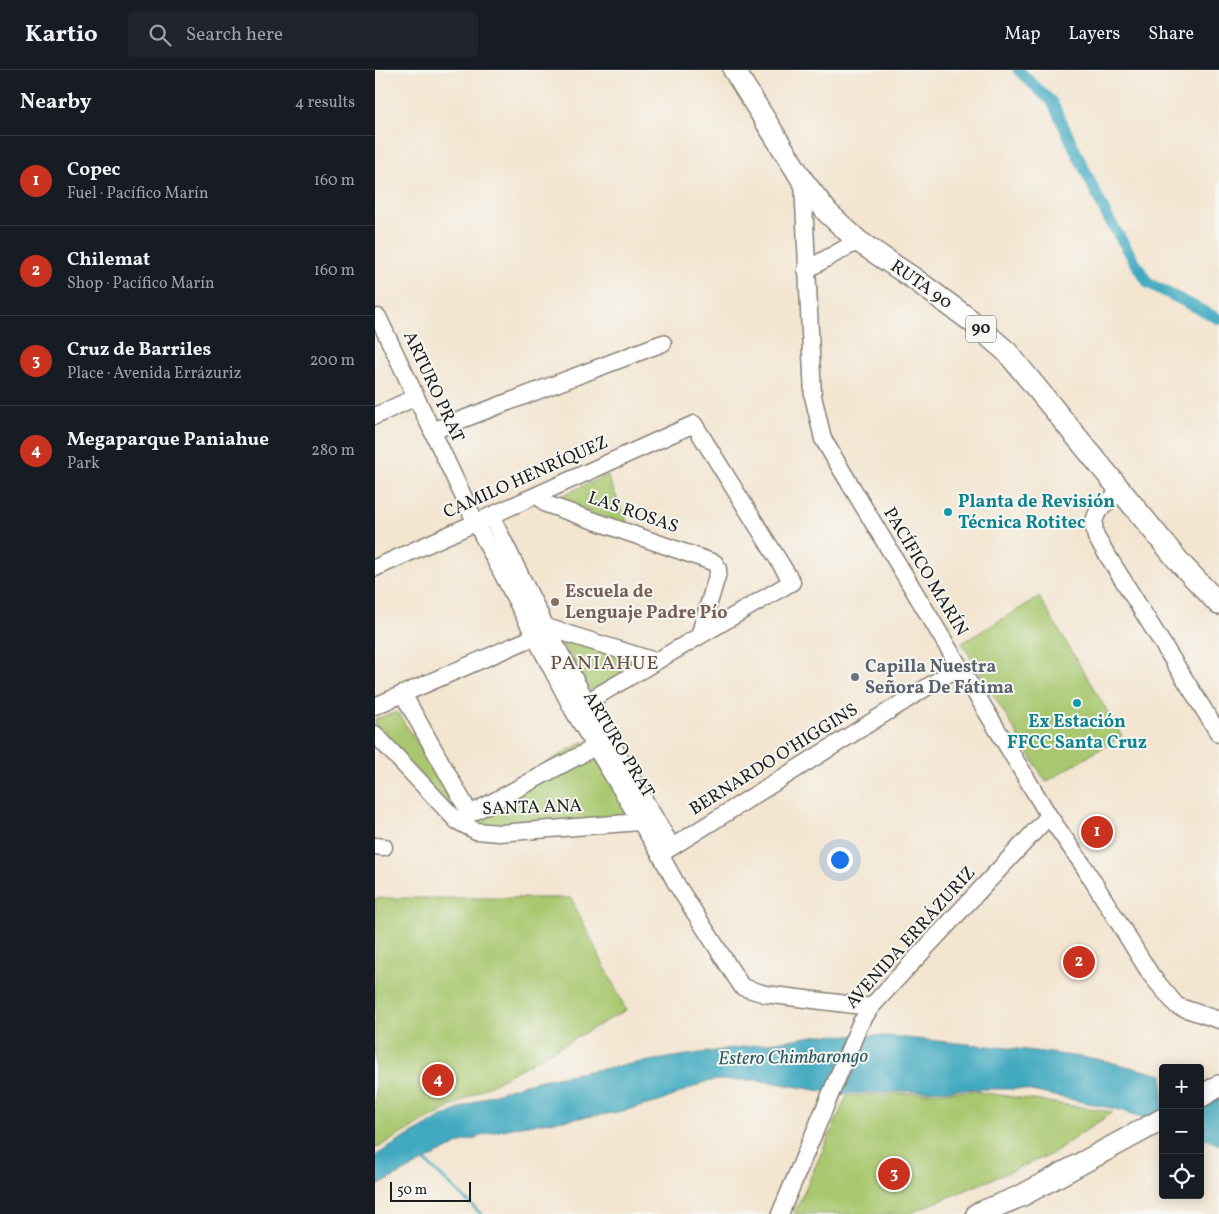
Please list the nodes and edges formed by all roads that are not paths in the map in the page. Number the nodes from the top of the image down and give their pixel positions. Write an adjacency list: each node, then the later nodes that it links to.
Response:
1 (734, 70): 2 (main road, RUTA 90 / 90)
2 (803, 181): 3 (main road, RUTA 90 / 90); 4 (street, PACÍFICO MARÍN)
3 (858, 242): 4 (street); 10 (main road, RUTA 90 / 90)
4 (806, 270): 19 (street, PACÍFICO MARÍN)
5 (376, 317): 7 (street, ARTURO PRAT)
6 (663, 343): 9 (street)
7 (416, 397): 8 (street); 9 (street, ARTURO PRAT)
8 (375, 416)
9 (432, 431): 13 (street, ARTURO PRAT)
10 (1122, 491): 15 (main road, RUTA 90 / 90); 24 (street)
11 (538, 495): 12 (street, CAMILO HENRÍQUEZ); 17 (street, LAS ROSAS); 17 (street, CAMILO HENRÍQUEZ)
12 (491, 516): 13 (street, CAMILO HENRÍQUEZ); 16 (street, ARTURO PRAT)
13 (476, 523): 14 (street, CAMILO HENRÍQUEZ); 16 (street, ARTURO PRAT)
14 (375, 568)
15 (1219, 604)
16 (540, 632): 18 (street); 20 (street); 22 (street, ARTURO PRAT)
17 (699, 636): 18 (street)
18 (655, 661): 22 (street)
19 (959, 667): 26 (street, PACÍFICO MARÍN); 29 (street, BERNARDO O'HIGGINS)
20 (403, 694): 21 (street); 27 (street)
21 (375, 706)
22 (580, 706): 25 (street, ARTURO PRAT); 29 (street, ARTURO PRAT)
23 (375, 734): 27 (street, SANTA ANA)
24 (1219, 734)
25 (595, 747): 27 (street); 28 (street, ARTURO PRAT)
26 (1049, 816): 30 (street, AVENIDA ERRÁZURIZ); 31 (street, PACÍFICO MARÍN)
27 (464, 818): 28 (street, SANTA ANA)
28 (640, 822): 29 (street, ARTURO PRAT)
29 (666, 851): 30 (street, ARTURO PRAT)
30 (871, 1007): 35 (street, AVENIDA ERRÁZURIZ)
31 (1219, 1020)
32 (1219, 1086): 33 (main road)
33 (1204, 1095)
34 (1159, 1121): 36 (main road)
35 (781, 1214)
36 (977, 1214)

